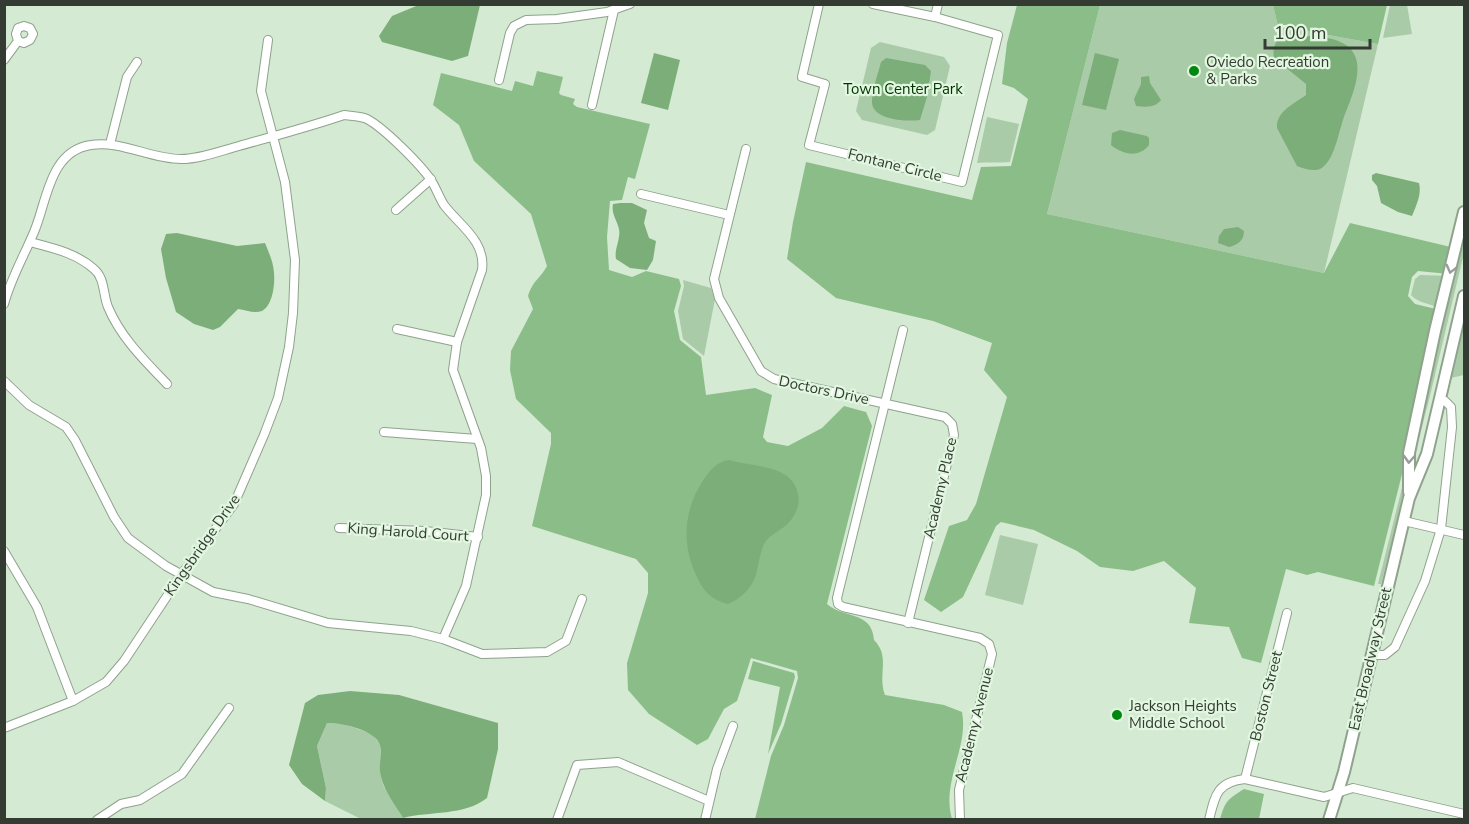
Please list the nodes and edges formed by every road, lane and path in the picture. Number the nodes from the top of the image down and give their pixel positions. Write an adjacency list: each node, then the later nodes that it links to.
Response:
1 (630, 4): 5 (street)
2 (819, 4): 6 (street, Fontane Circle)
3 (873, 4): 6 (street, Fontane Circle)
4 (938, 4): 6 (street)
5 (614, 10): 11 (street); 12 (street)
6 (935, 17)
7 (18, 40): 9 (street)
8 (268, 40): 13 (street, Kingsbridge Drive)
9 (4, 60)
10 (137, 62): 14 (street)
11 (499, 80)
12 (591, 105)
13 (273, 136): 14 (street); 16 (street); 40 (street, Kingsbridge Drive)
14 (110, 144): 21 (street)
15 (746, 149): 20 (street, Doctors Drive)
16 (431, 180): 18 (street); 26 (street)
17 (641, 194): 20 (street)
18 (396, 210)
19 (1464, 212): 33 (main road, East Broadway Street, one-way to 33)
20 (729, 215): 30 (street, Doctors Drive)
21 (30, 242): 23 (street); 28 (street)
22 (1464, 296): 29 (main road, East Broadway Street)
23 (4, 304)
24 (397, 328): 26 (street)
25 (903, 330): 30 (street)
26 (457, 342): 32 (street)
27 (4, 381): 40 (street)
28 (167, 384)
29 (1440, 399): 33 (main road, East Broadway Street); 36 (street)
30 (885, 403): 43 (street, Academy Place); 43 (street, Doctors Drive)
31 (384, 432): 32 (street)
32 (477, 439): 38 (street)
33 (1409, 498): 34 (main road, East Broadway Street)
34 (1404, 521): 36 (street); 45 (main road, East Broadway Street)
35 (339, 528): 38 (street, King Harold Court)
36 (1442, 530): 37 (street); 45 (street)
37 (1464, 535)
38 (477, 537): 44 (street)
39 (4, 551): 46 (street)
40 (181, 575): 44 (street); 46 (street, Kingsbridge Drive)
41 (582, 599): 44 (street)
42 (1287, 613): 50 (street, Boston Street)
43 (908, 622): 57 (street, Academy Avenue)
44 (444, 639)
45 (1371, 655): 51 (main road, East Broadway Street)
46 (73, 701): 49 (street, Kingsbridge Drive)
47 (229, 708): 54 (street)
48 (733, 726): 52 (street)
49 (4, 728)
50 (1245, 780): 51 (street); 58 (street)
51 (1337, 792): 53 (street); 59 (main road, East Broadway Street)
52 (709, 801): 55 (street); 56 (street)
53 (1464, 814)
54 (97, 819)
55 (557, 819)
56 (705, 819)
57 (960, 819)
58 (1209, 819)
59 (1329, 819)

